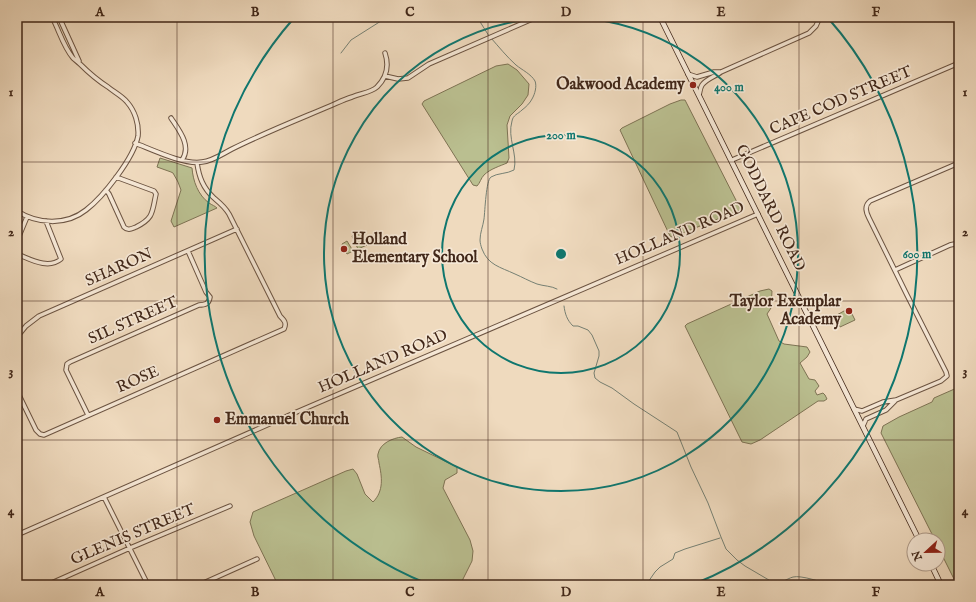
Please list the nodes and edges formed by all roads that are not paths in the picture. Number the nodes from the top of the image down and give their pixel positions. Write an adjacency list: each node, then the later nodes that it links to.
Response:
1 (25, 17): 7 (main road)
2 (52, 17): 9 (street)
3 (59, 17): 9 (street)
4 (536, 17): 13 (street)
5 (660, 17): 12 (main road, GODDARD ROAD)
6 (820, 17): 11 (street)
7 (17, 20)
8 (385, 53): 13 (street)
9 (80, 64): 16 (street)
10 (959, 64): 18 (street, CAPE COD STREET)
11 (721, 72): 12 (street); 14 (street)
12 (688, 74): 14 (main road, GODDARD ROAD)
13 (386, 76): 19 (street)
14 (699, 95): 18 (main road, GODDARD ROAD)
15 (171, 118): 17 (street)
16 (135, 144): 17 (street); 21 (street)
17 (182, 160): 19 (street)
18 (732, 160): 24 (main road, GODDARD ROAD)
19 (197, 163): 27 (street)
20 (959, 164): 32 (street)
21 (116, 177): 22 (street); 22 (street)
22 (106, 190): 26 (street)
23 (17, 212): 25 (street)
24 (758, 214): 36 (main road, GODDARD ROAD); 39 (street, HOLLAND ROAD)
25 (27, 217): 26 (street); 28 (street)
26 (46, 221): 31 (street)
27 (237, 229): 30 (street, SHARON); 37 (street, ROSE)
28 (17, 241)
29 (959, 242): 32 (street)
30 (188, 251): 33 (street, SHARON); 37 (street, SIL STREET)
31 (17, 254)
32 (894, 270): 35 (street)
33 (17, 337)
34 (18, 393): 37 (street, ROSE)
35 (896, 400): 36 (street); 38 (street)
36 (854, 409): 38 (main road, GODDARD ROAD)
37 (88, 415)
38 (863, 426): 41 (main road, GODDARD ROAD)
39 (104, 497): 42 (street, HOLLAND ROAD); 43 (street)
40 (230, 506): 43 (street, GLENIS STREET)
41 (915, 532)
42 (17, 535)
43 (130, 548): 46 (street, GLENIS STREET); 47 (street)
44 (257, 559): 48 (street)
45 (935, 572): 49 (main road)
46 (47, 585)
47 (148, 585)
48 (199, 585)
49 (941, 585)

